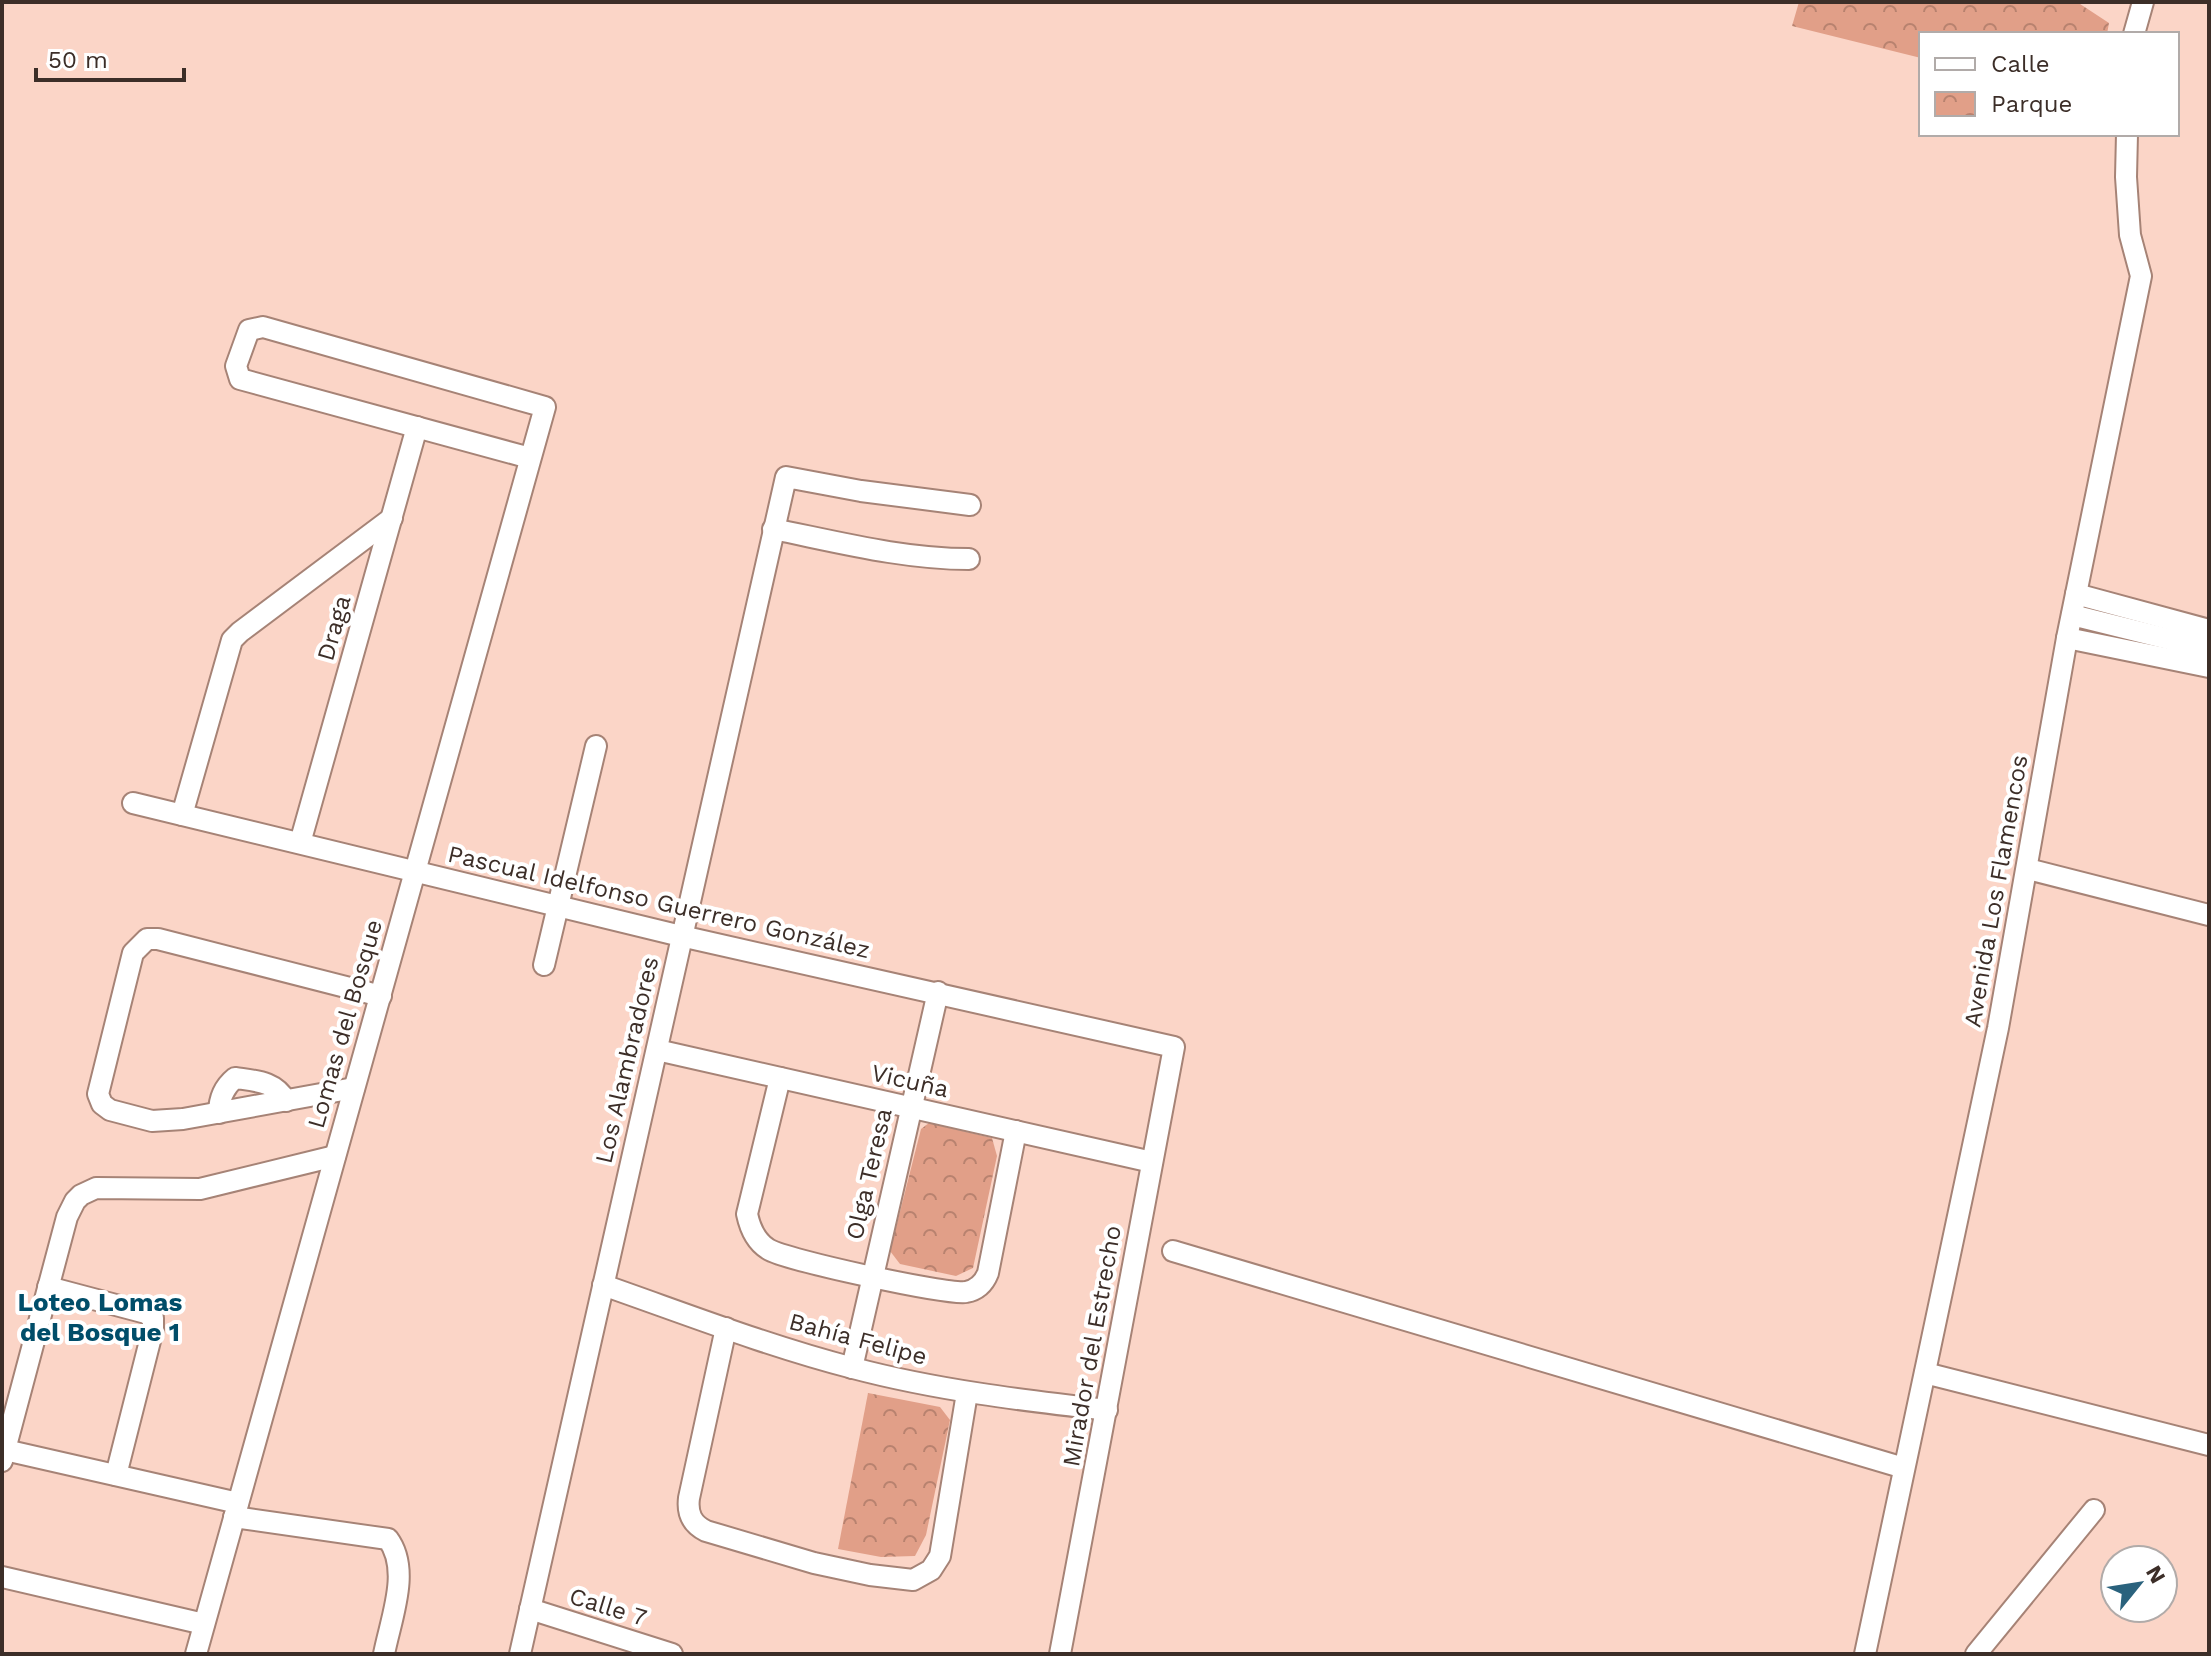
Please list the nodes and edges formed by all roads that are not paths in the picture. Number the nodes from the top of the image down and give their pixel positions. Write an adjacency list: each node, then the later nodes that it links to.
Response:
1 (2139, 4): 2 (street)
2 (2134, 32)
3 (2127, 136): 10 (street, Avenida Los Flamencos)
4 (417, 427): 5 (street); 5 (street, Lomas del Bosque); 7 (street, Draga)
5 (530, 458): 21 (street, Lomas del Bosque)
6 (970, 505): 8 (street, Los Alambradores)
7 (392, 518): 18 (street); 19 (street, Draga)
8 (773, 529): 9 (street); 24 (street, Los Alambradores)
9 (969, 559)
10 (2076, 594): 11 (street, Avenida Los Flamencos); 12 (street)
11 (2072, 615): 13 (street, Avenida Los Flamencos); 14 (street)
12 (2204, 624)
13 (2067, 638): 15 (street); 20 (street, Avenida Los Flamencos)
14 (2209, 649)
15 (2209, 667)
16 (596, 746): 22 (street)
17 (133, 803): 18 (street, Pascual Idelfonso Guerrero González)
18 (182, 815): 19 (street, Pascual Idelfonso Guerrero González)
19 (300, 843): 21 (street, Pascual Idelfonso Guerrero González)
20 (2028, 869): 23 (street); 44 (street, Avenida Los Flamencos)
21 (415, 872): 22 (street, Pascual Idelfonso Guerrero González); 27 (street, Lomas del Bosque)
22 (558, 905): 24 (street, Pascual Idelfonso Guerrero González); 25 (street)
23 (2209, 915)
24 (681, 936): 26 (street, Pascual Idelfonso Guerrero González); 29 (street, Los Alambradores)
25 (544, 965)
26 (938, 992): 28 (street, Pascual Idelfonso Guerrero González); 33 (street, Olga Teresa)
27 (381, 996): 31 (street, Lomas del Bosque); 34 (street)
28 (1174, 1047): 37 (street, Mirador del Estrecho)
29 (657, 1050): 30 (street, Vicuña); 40 (street, Los Alambradores)
30 (780, 1078): 33 (street, Vicuña); 39 (street)
31 (354, 1088): 32 (street); 36 (street, Lomas del Bosque)
32 (286, 1101): 34 (street); 34 (street)
33 (911, 1107): 35 (street, Vicuña); 39 (street, Olga Teresa)
34 (219, 1113)
35 (1016, 1131): 37 (street, Vicuña); 39 (street)
36 (335, 1156): 41 (street); 51 (street, Lomas del Bosque)
37 (1152, 1162): 46 (street, Mirador del Estrecho)
38 (1173, 1251): 49 (street)
39 (873, 1277): 43 (street, Olga Teresa)
40 (603, 1285): 42 (street, Bahía Felipe); 54 (street, Los Alambradores)
41 (48, 1287): 48 (street); 50 (street)
42 (726, 1328): 43 (street, Bahía Felipe); 45 (street)
43 (852, 1368): 45 (street, Bahía Felipe)
44 (1925, 1373): 47 (street); 49 (street, Avenida Los Flamencos)
45 (967, 1393): 46 (street, Bahía Felipe)
46 (1107, 1410): 60 (street, Mirador del Estrecho)
47 (2209, 1445)
48 (4, 1456): 50 (street)
49 (1904, 1468): 61 (street, Avenida Los Flamencos)
50 (116, 1475): 51 (street)
51 (236, 1510): 55 (street, Lomas del Bosque); 57 (street)
52 (2094, 1510): 62 (street)
53 (2, 1577): 55 (street)
54 (530, 1609): 58 (street, Los Alambradores); 59 (street, Calle 7)
55 (204, 1624): 56 (street, Lomas del Bosque)
56 (196, 1654)
57 (384, 1654)
58 (520, 1654)
59 (669, 1654)
60 (1060, 1654)
61 (1865, 1654)
62 (1976, 1654)

